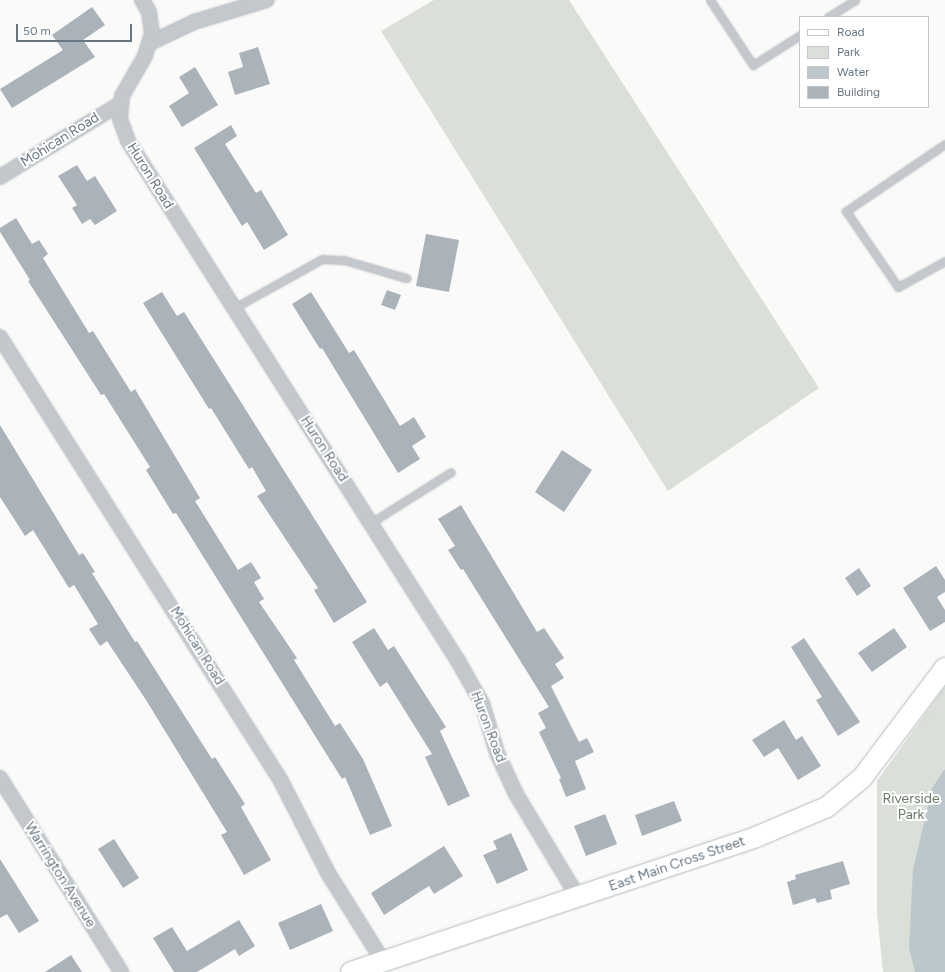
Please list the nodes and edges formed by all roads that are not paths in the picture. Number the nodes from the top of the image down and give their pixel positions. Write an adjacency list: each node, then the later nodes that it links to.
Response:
1 (142, 0): 7 (street, Huron Road)
2 (267, 0): 7 (street)
3 (710, 0): 6 (lane)
4 (856, 0): 5 (lane)
5 (830, 16)
6 (799, 36)
7 (150, 43): 8 (street, Huron Road)
8 (121, 103): 10 (street, Mohican Road); 13 (street, Huron Road)
9 (945, 144): 11 (lane)
10 (0, 177)
11 (945, 261)
12 (406, 278): 13 (lane)
13 (234, 308): 16 (street, Huron Road)
14 (0, 337): 20 (street, Mohican Road)
15 (451, 472): 16 (lane)
16 (372, 522): 19 (street, Huron Road)
17 (945, 668): 19 (main road, East Main Cross Street)
18 (0, 778): 21 (street, Warrington Avenue)
19 (578, 897): 20 (main road, East Main Cross Street)
20 (383, 961): 22 (main road, East Main Cross Street)
21 (121, 972)
22 (351, 972)

